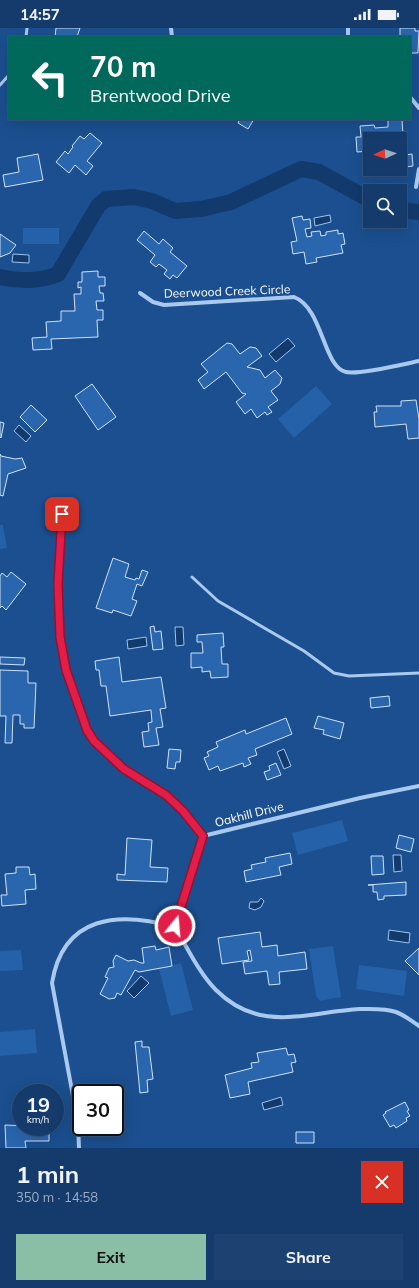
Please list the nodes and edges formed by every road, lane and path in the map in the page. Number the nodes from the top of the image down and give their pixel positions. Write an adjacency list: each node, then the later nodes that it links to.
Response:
1 (8, 76): 2 (lane)
2 (0, 85)
3 (411, 98): 4 (street)
4 (419, 108)
5 (419, 169): 6 (street)
6 (416, 188)
7 (140, 293): 8 (street, Deerwood Creek Circle)
8 (419, 361)
9 (62, 500): 13 (street)
10 (192, 577): 11 (lane)
11 (419, 673)
12 (419, 786): 13 (street, Oakhill Drive)
13 (203, 836): 14 (street, Oakhill Drive)
14 (175, 926): 15 (street); 16 (street)
15 (419, 1026)
16 (79, 1148)

